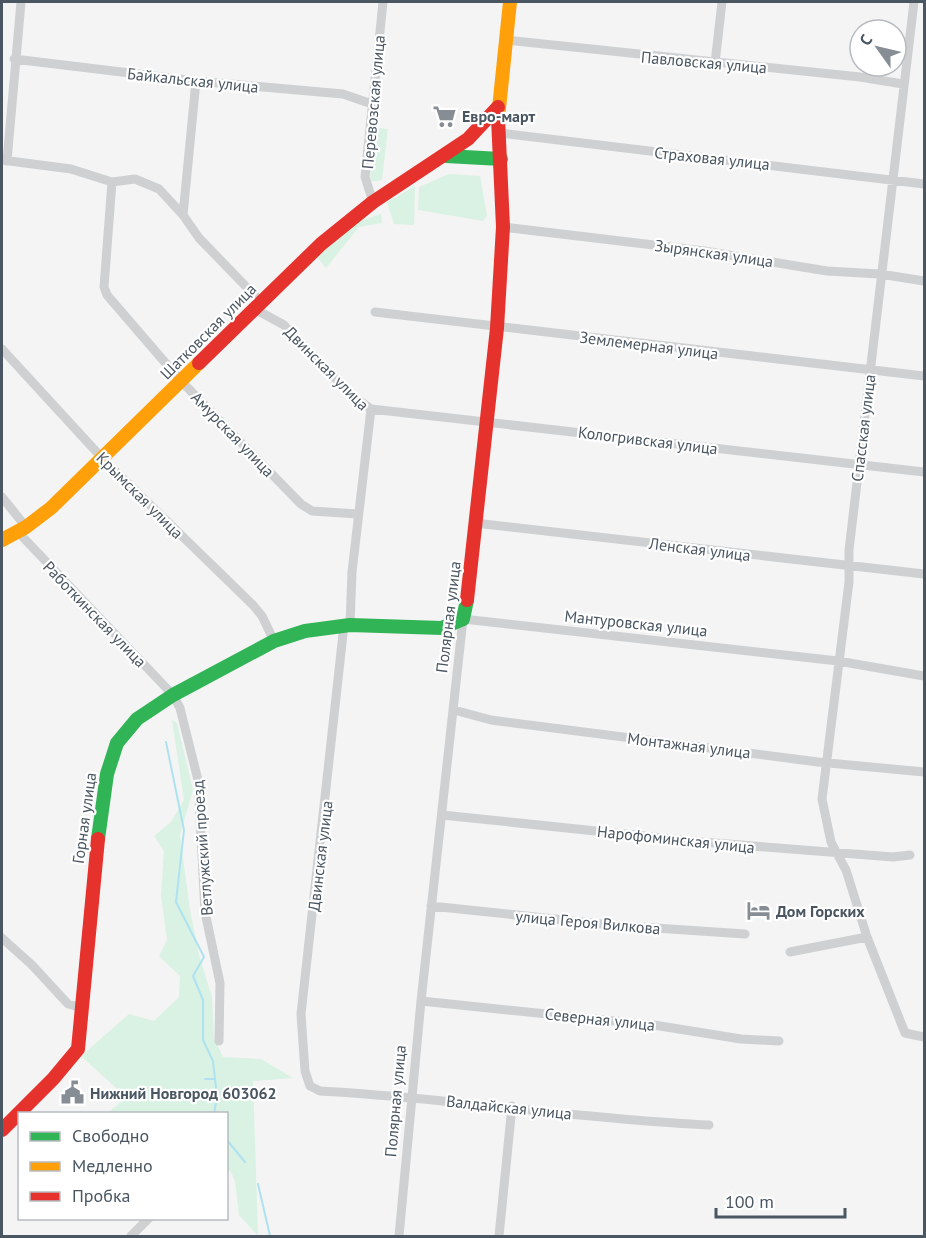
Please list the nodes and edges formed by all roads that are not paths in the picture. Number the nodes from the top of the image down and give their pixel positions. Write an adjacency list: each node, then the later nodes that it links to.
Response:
1 (21, 2): 7 (street)
2 (382, 2): 11 (street, Перевозская улица)
3 (510, 2): 6 (main road, Полярная улица)
4 (722, 2): 8 (street)
5 (914, 2): 10 (street, Спасская улица)
6 (506, 40): 8 (street, Павловская улица); 12 (main road, Полярная улица)
7 (14, 59): 9 (street, Байкальская улица); 16 (street)
8 (715, 63): 10 (street, Павловская улица)
9 (196, 81): 11 (street, Байкальская улица); 21 (street)
10 (903, 84): 17 (street, Спасская улица)
11 (372, 104): 20 (street, Перевозская улица)
12 (498, 107): 13 (main road, Полярная улица); 14 (main road, Шатковская улица)
13 (500, 133): 15 (main road, Полярная улица); 17 (street, Страховая улица)
14 (446, 156): 15 (main road); 20 (main road, Шатковская улица)
15 (501, 159): 22 (main road, Полярная улица)
16 (4, 160): 18 (street, Двинская улица)
17 (893, 181): 19 (street, Страховая улица); 23 (street, Спасская улица)
18 (112, 182): 21 (street, Двинская улица); 31 (street, Амурская улица)
19 (924, 184)
20 (373, 202): 25 (main road, Шатковская улица)
21 (183, 215): 25 (street, Двинская улица)
22 (503, 227): 23 (street, Зырянская улица); 27 (main road, Полярная улица)
23 (880, 274): 24 (street, Зырянская улица); 29 (street, Спасская улица)
24 (924, 281)
25 (257, 305): 31 (main road, Шатковская улица); 32 (street, Двинская улица)
26 (375, 312): 27 (street, Землемерная улица)
27 (497, 328): 29 (street, Землемерная улица); 33 (main road, Полярная улица)
28 (2, 349): 34 (street, Крымская улица)
29 (870, 371): 30 (street, Землемерная улица); 35 (street, Спасская улица)
30 (924, 376)
31 (181, 381): 34 (main road, Шатковская улица); 38 (street, Амурская улица)
32 (372, 409): 33 (street, Кологривская улица); 38 (street, Двинская улица)
33 (486, 421): 35 (street, Кологривская улица); 39 (main road, Полярная улица)
34 (103, 459): 40 (main road, Шатковская улица); 46 (street, Крымская улица)
35 (858, 465): 36 (street, Кологривская улица); 42 (street, Спасская улица)
36 (924, 472)
37 (2, 497): 40 (street, Работкинская улица)
38 (358, 514): 45 (street, Двинская улица)
39 (475, 523): 42 (street, Ленская улица); 44 (main road, Полярная улица)
40 (22, 530): 41 (main road, Шатковская улица); 49 (street, Работкинская улица)
41 (2, 540)
42 (849, 566): 43 (street, Ленская улица); 47 (street, Спасская улица)
43 (924, 574)
44 (463, 619): 45 (main road, Мантуровская улица); 47 (street, Мантуровская улица); 50 (street, Полярная улица)
45 (347, 625): 46 (main road, Горная улица); 66 (street, Двинская улица)
46 (274, 641): 49 (main road, Горная улица)
47 (838, 661): 48 (street, Мантуровская улица); 51 (street, Спасская улица)
48 (924, 676)
49 (173, 695): 62 (main road, Горная улица); 64 (street, Ветлужский проезд)
50 (454, 710): 51 (street, Монтажная улица); 53 (street, Полярная улица)
51 (825, 762): 52 (street, Монтажная улица); 54 (street, Спасская улица)
52 (924, 772)
53 (442, 815): 54 (street, Нарофоминская улица); 56 (street, Полярная улица)
54 (838, 853): 55 (street, Нарофоминская улица); 58 (street, Спасская улица)
55 (910, 855)
56 (431, 906): 57 (street, улица Героя Вилкова); 61 (street, Полярная улица)
57 (745, 934)
58 (867, 937): 60 (street); 63 (street, Спасская улица)
59 (2, 940): 62 (street)
60 (789, 952)
61 (421, 1001): 65 (street, Северная улица); 67 (street, Полярная улица)
62 (83, 1008): 69 (main road, Горная улица)
63 (924, 1037)
64 (219, 1041)
65 (779, 1041)
66 (310, 1086): 67 (street, Валдайская улица)
67 (413, 1096): 68 (street, Валдайская улица); 75 (street, Полярная улица)
68 (512, 1106): 71 (street, Валдайская улица); 76 (street)
69 (20, 1112)
70 (18, 1114): 72 (main road, Горная улица)
71 (709, 1125)
72 (2, 1130)
73 (147, 1220): 74 (street)
74 (131, 1236)
75 (399, 1236)
76 (499, 1236)

